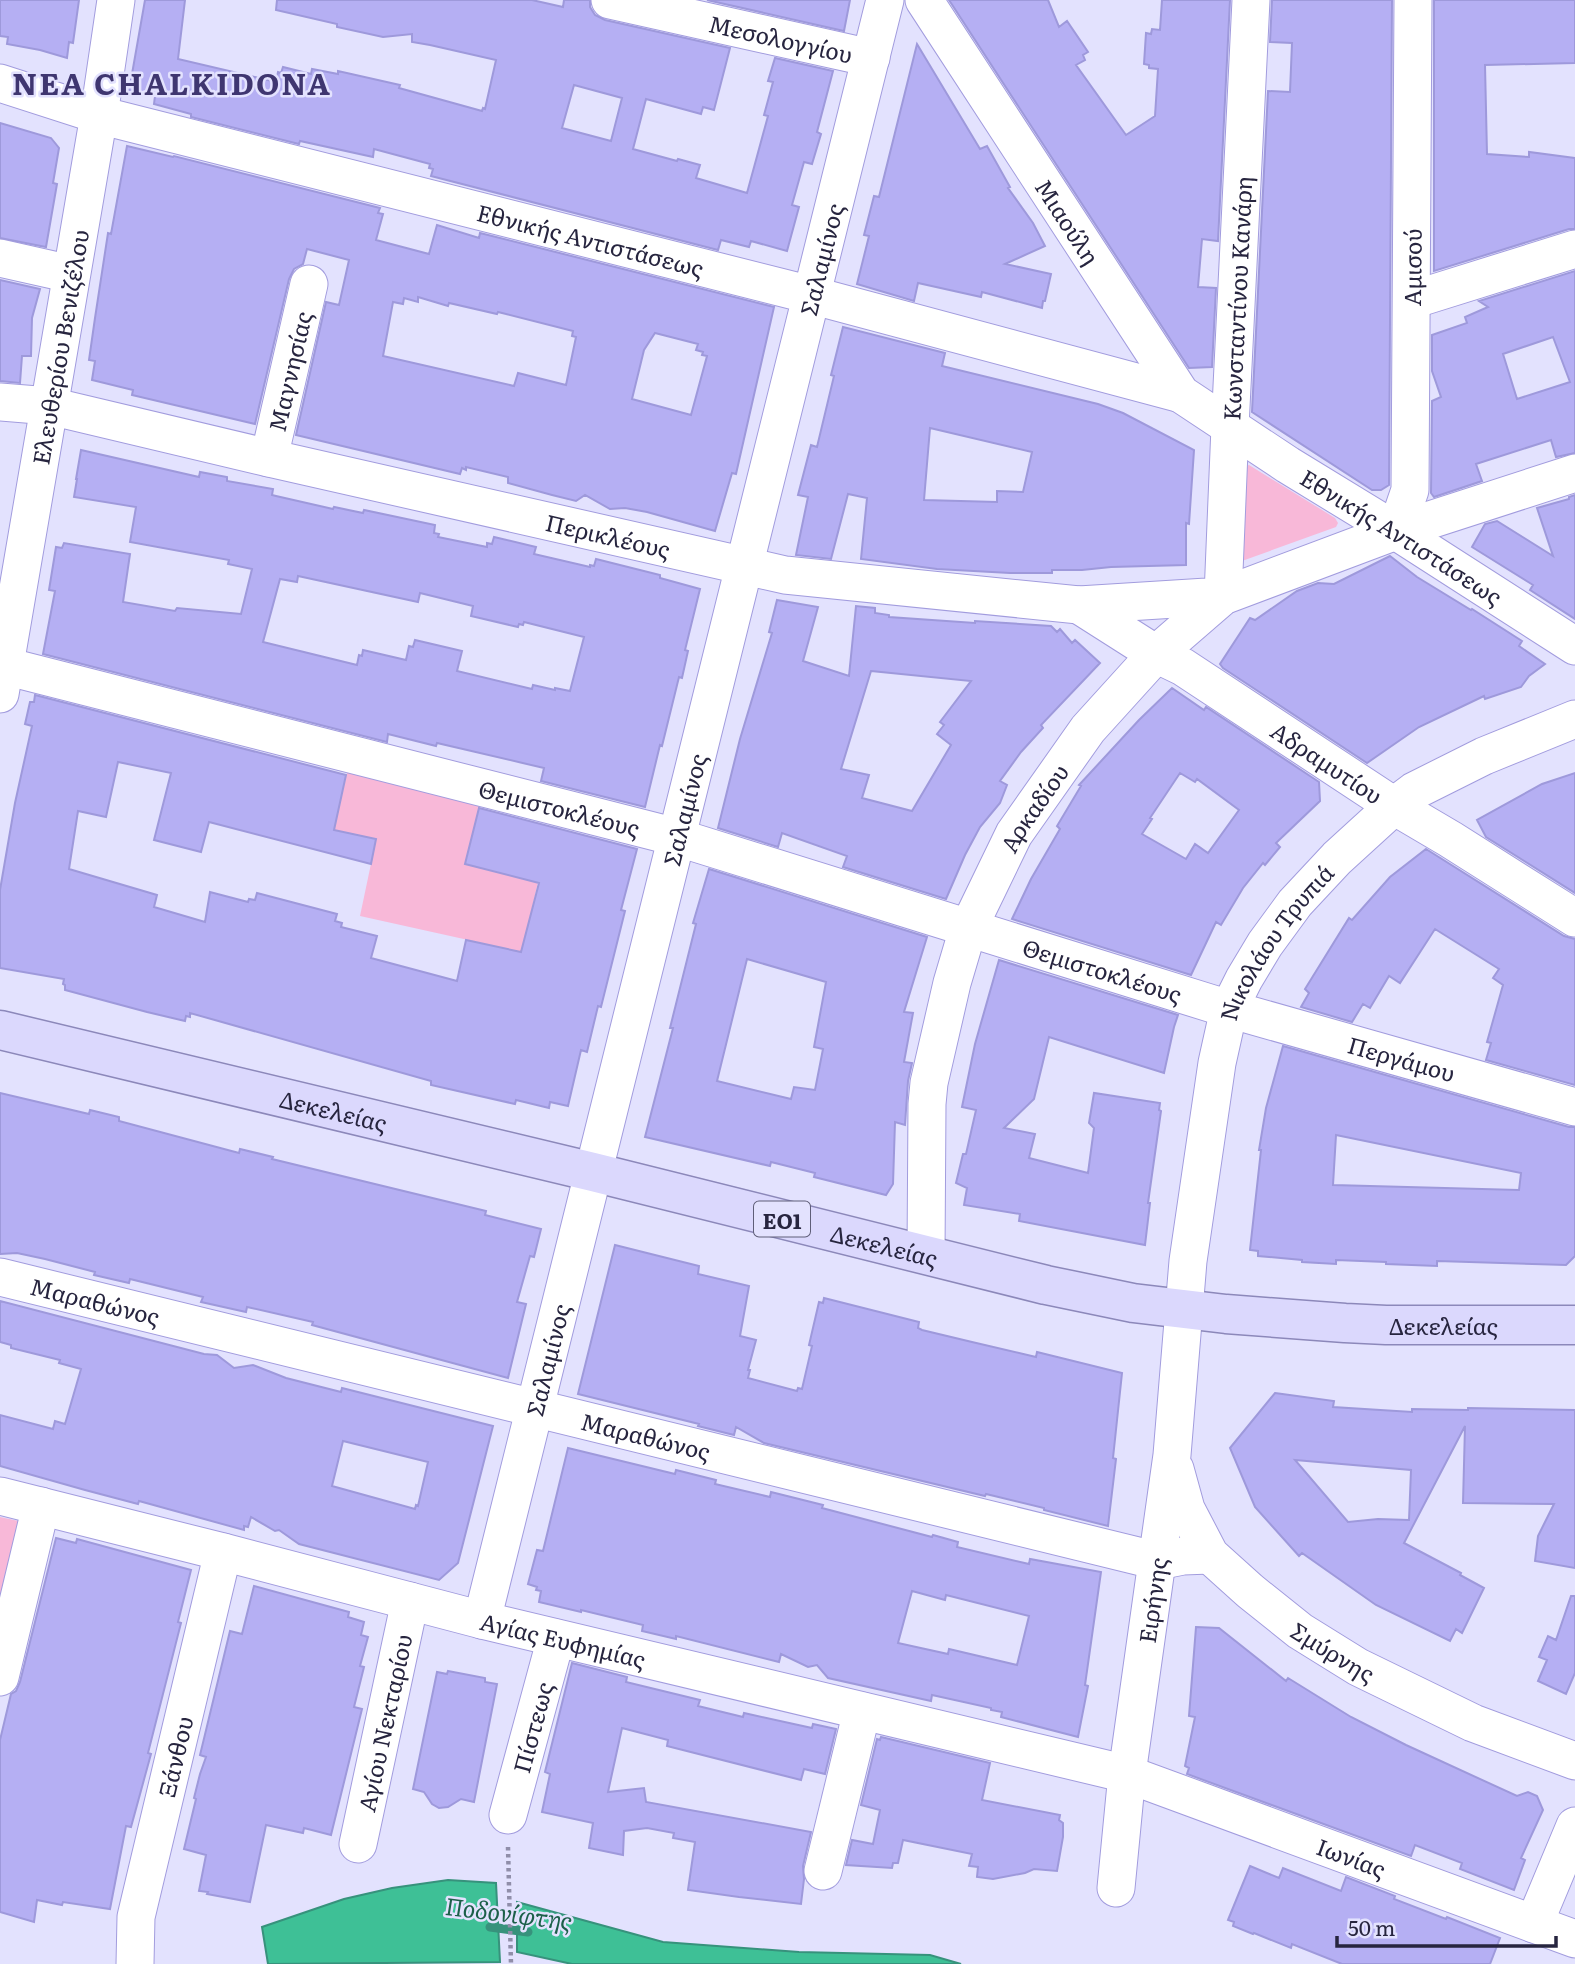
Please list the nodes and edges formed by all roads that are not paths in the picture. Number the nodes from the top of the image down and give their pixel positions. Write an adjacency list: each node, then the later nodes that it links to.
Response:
1 (116, 0): 9 (street, Ελευθερίου Βενιζέλου)
2 (610, 0): 7 (street, Μεσολογγίου)
3 (885, 0): 7 (street, Σαλαμίνος)
4 (924, 0): 16 (street, Μιαούλη)
5 (1251, 0): 19 (street, Κωνσταντίνου Κανάρη)
6 (1413, 0): 15 (street, Αμισού)
7 (871, 58): 14 (street, Σαλαμίνος)
8 (0, 83): 9 (street, Εθνικής Αντιστάσεως)
9 (99, 115): 12 (street, Ελευθερίου Βενιζέλου); 14 (street, Εθνικής Αντιστάσεως)
10 (1575, 249): 15 (street)
11 (0, 258): 12 (street)
12 (71, 274): 18 (street, Ελευθερίου Βενιζέλου)
13 (309, 284): 20 (street, Μαγνησίας)
14 (811, 295): 16 (street, Εθνικής Αντιστάσεως); 23 (street, Σαλαμίνος)
15 (1412, 300): 22 (street, Αμισού)
16 (1181, 394): 19 (street, Μιαούλη)
17 (0, 402): 18 (street, Περικλέους)
18 (50, 406): 20 (street, Περικλέους); 28 (street, Ελευθερίου Βενιζέλου)
19 (1230, 427): 22 (street, Εθνικής Αντιστάσεως); 24 (street, Κωνσταντίνου Κανάρη)
20 (269, 458): 23 (street, Περικλέους)
21 (1575, 473): 22 (street, Αρκαδίου)
22 (1396, 531): 24 (street, Αρκαδίου); 26 (street, Εθνικής Αντιστάσεως)
23 (744, 566): 25 (street, Περικλέους); 31 (street, Σαλαμίνος)
24 (1223, 596): 25 (street, Περικλέους); 27 (street, Αρκαδίου)
25 (1079, 605): 27 (street, Αδραμυτίου)
26 (1575, 646)
27 (1156, 654): 30 (street, Αδραμυτίου); 33 (street, Αρκαδίου)
28 (3, 680): 31 (street, Θεμιστοκλέους)
29 (1575, 719): 30 (street, Νικολάου Τρυπιά)
30 (1394, 806): 32 (street, Αδραμυτίου); 34 (street, Νικολάου Τρυπιά)
31 (676, 837): 33 (street, Θεμιστοκλέους); 37 (street, Σαλαμίνος)
32 (1575, 918)
33 (968, 929): 34 (street, Θεμιστοκλέους); 38 (street, Αρκαδίου)
34 (1229, 1009): 36 (street, Περγάμου); 40 (street, Νικολάου Τρυπιά)
35 (0, 1031): 37 (main road, Δεκελείας / ΕΟ1)
36 (1575, 1107)
37 (593, 1172): 38 (main road, Δεκελείας / ΕΟ1); 42 (street, Σαλαμίνος)
38 (926, 1255): 40 (main road, Δεκελείας / ΕΟ1)
39 (0, 1277): 42 (street, Μαραθώνος)
40 (1183, 1310): 41 (main road, Δεκελείας / ΕΟ1); 43 (street, Ειρήνης)
41 (1575, 1325)
42 (536, 1409): 48 (street, Μαραθώνος); 51 (street, Σαλαμίνος)
43 (1172, 1455): 47 (street, Σμύρνης); 48 (street, Ειρήνης)
44 (0, 1496): 45 (street, Αγίας Ευφημίας)
45 (41, 1506): 46 (street, Αγίας Ευφημίας); 49 (street)
46 (223, 1552): 50 (street, Αγίας Ευφημίας); 65 (street, Ξάνθου)
47 (1210, 1555): 48 (street, Μαραθώνος); 56 (street, Σμύρνης)
48 (1158, 1561): 57 (street, Ειρήνης)
49 (13, 1566): 52 (street)
50 (410, 1601): 51 (street, Αγίας Ευφημίας); 60 (street, Αγίου Νεκταρίου)
51 (482, 1620): 53 (street, Αγίας Ευφημίας)
52 (5, 1638): 54 (street)
53 (556, 1639): 55 (street, Αγίας Ευφημίας); 58 (street, Πίστεως)
54 (0, 1677)
55 (862, 1711): 57 (street, Αγίας Ευφημίας); 61 (street)
56 (1575, 1761)
57 (1128, 1774): 62 (street, Ειρήνης); 63 (street, Ιωνίας)
58 (508, 1815)
59 (1575, 1826): 63 (street)
60 (358, 1844)
61 (823, 1871)
62 (1116, 1888)
63 (1534, 1924): 64 (street, Ιωνίας)
64 (1575, 1939)
65 (135, 1964)

